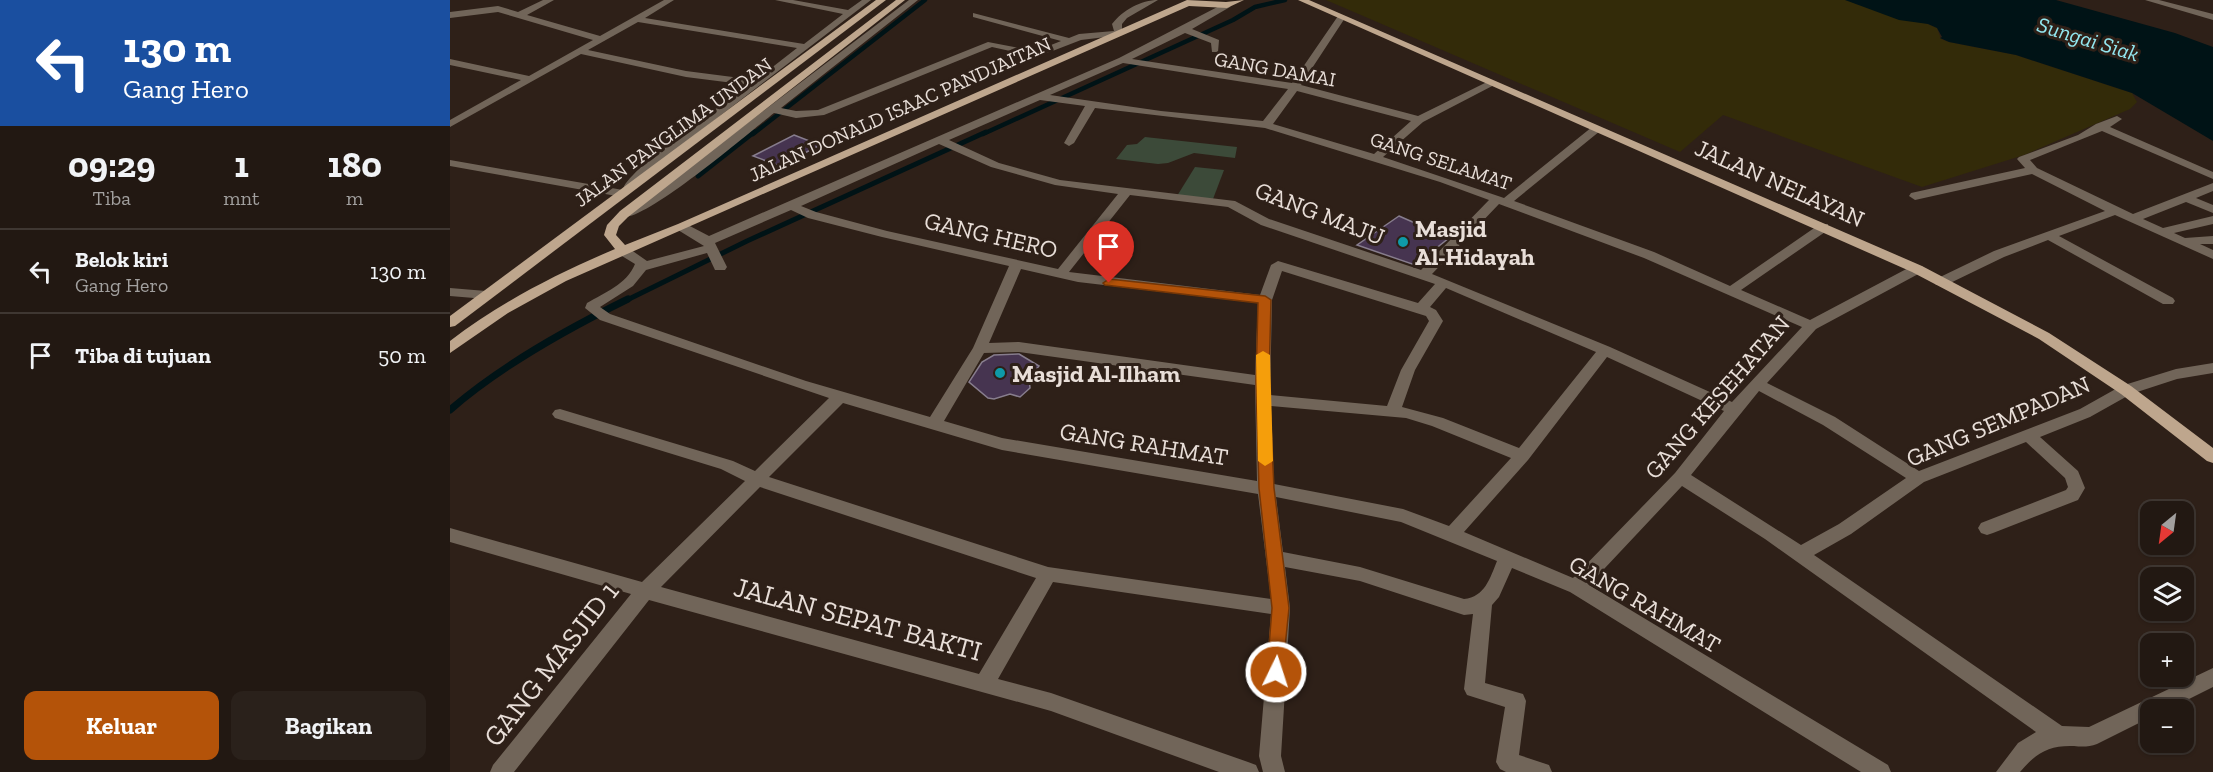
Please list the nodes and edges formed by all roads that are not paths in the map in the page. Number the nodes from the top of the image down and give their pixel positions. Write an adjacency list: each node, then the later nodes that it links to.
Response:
1 (550, 0): 16 (street)
2 (649, 0): 13 (street)
3 (779, 0): 15 (street)
4 (867, 0): 15 (street)
5 (882, 0): 36 (main road, JALAN PANGLIMA UNDAN)
6 (902, 0): 22 (main road, JALAN PANGLIMA UNDAN)
7 (914, 0): 23 (street)
8 (1154, 0): 25 (street)
9 (1240, 0): 14 (main road)
10 (1302, 0): 20 (main road, JALAN NELAYAN)
11 (2149, 0): 19 (street)
12 (1191, 1): 14 (main road); 25 (main road, JALAN DONALD ISAAC PANDJAITAN)
13 (667, 2): 21 (street)
14 (1227, 5): 24 (street)
15 (848, 13): 30 (street)
16 (521, 14): 17 (street); 26 (street)
17 (450, 15)
18 (976, 15): 27 (street)
19 (2213, 17)
20 (1341, 18): 39 (main road, JALAN NELAYAN); 40 (street)
21 (637, 19): 26 (street); 30 (street)
22 (865, 27): 23 (street); 28 (main road, JALAN PANGLIMA UNDAN)
23 (878, 28): 29 (street)
24 (1184, 30): 31 (street); 33 (street)
25 (1119, 33): 27 (street); 35 (main road, JALAN DONALD ISAAC PANDJAITAN)
26 (601, 39): 32 (street)
27 (1067, 40): 35 (street); 43 (street)
28 (847, 41): 29 (street); 53 (main road, JALAN PANGLIMA UNDAN)
29 (860, 43): 43 (street)
30 (800, 47): 36 (street)
31 (1215, 50)
32 (580, 51): 37 (street); 38 (street)
33 (1126, 61): 40 (street, GANG DAMAI); 41 (street)
34 (450, 62): 37 (street)
35 (1051, 62): 72 (main road, JALAN DONALD ISAAC PANDJAITAN)
36 (787, 67): 38 (street); 52 (main road, JALAN PANGLIMA UNDAN)
37 (531, 79): 45 (street)
38 (753, 83): 61 (street)
39 (1494, 83): 47 (street); 51 (main road, JALAN NELAYAN)
40 (1295, 87): 47 (street, GANG DAMAI); 49 (street)
41 (1044, 98): 42 (street, GANG SELAMAT); 55 (street)
42 (1091, 105): 49 (street, GANG SELAMAT); 54 (street)
43 (776, 110): 69 (street)
44 (450, 114): 45 (street)
45 (465, 116): 48 (street)
46 (2117, 119): 50 (street)
47 (1419, 120): 56 (street)
48 (450, 124)
49 (1266, 125): 56 (street, GANG SELAMAT)
50 (2100, 126): 58 (street); 59 (street)
51 (1596, 129): 65 (street); 73 (main road, JALAN NELAYAN)
52 (702, 136): 53 (main road); 61 (main road, JALAN PANGLIMA UNDAN)
53 (721, 138): 69 (main road, JALAN PANGLIMA UNDAN)
54 (1069, 143)
55 (950, 146): 62 (street, GANG MAJU); 67 (street)
56 (1375, 159): 65 (street, GANG SELAMAT)
57 (450, 163): 61 (street)
58 (2033, 170): 63 (street); 68 (street)
59 (2213, 176)
60 (2213, 187): 64 (street)
61 (625, 191): 90 (main road, JALAN PANGLIMA UNDAN)
62 (1126, 192): 84 (street); 85 (street, GANG MAJU)
63 (1915, 196)
64 (2186, 198): 66 (street); 70 (street)
65 (1502, 201): 85 (street); 88 (street, GANG SELAMAT)
66 (2213, 209)
67 (802, 210): 79 (street); 81 (street, GANG HERO)
68 (2115, 211): 70 (street); 75 (street)
69 (624, 214): 78 (main road, JALAN PANGLIMA UNDAN)
70 (2132, 219): 74 (street)
71 (2213, 220): 74 (street)
72 (682, 227): 78 (main road, JALAN DONALD ISAAC PANDJAITAN); 79 (street)
73 (1824, 227): 83 (main road, JALAN NELAYAN); 88 (street)
74 (2162, 232): 77 (street)
75 (2049, 236): 87 (street); 92 (street)
76 (2213, 240): 77 (street)
77 (2181, 241): 80 (street)
78 (622, 250): 82 (street); 96 (main road, JALAN DONALD ISAAC PANDJAITAN)
79 (714, 254): 82 (street)
80 (2213, 255)
81 (1016, 264): 84 (street, GANG HERO); 97 (street)
82 (641, 267): 103 (street, GANG RAHMAT)
83 (1917, 269): 87 (main road, JALAN NELAYAN); 95 (street, GANG KESEHATAN)
84 (1061, 274): 91 (street, GANG HERO)
85 (1424, 275): 86 (street, GANG MAJU)
86 (1444, 282): 93 (street); 98 (street, GANG MAJU)
87 (1941, 282): 102 (main road, JALAN NELAYAN)
88 (1731, 291): 95 (street, GANG SELAMAT)
89 (450, 292): 90 (street)
90 (486, 295): 94 (main road, JALAN PANGLIMA UNDAN)
91 (1265, 300): 93 (street); 100 (street)
92 (2168, 301)
93 (1421, 308): 106 (street)
94 (450, 323)
95 (1812, 326): 101 (street, GANG KESEHATAN)
96 (450, 348)
97 (980, 348): 100 (street); 108 (street)
98 (1605, 350): 105 (street, GANG MAJU); 110 (street)
99 (2213, 368): 102 (street, GANG SEMPADAN)
100 (1262, 381): 104 (street)
101 (1757, 384): 105 (street, GANG KESEHATAN); 113 (street)
102 (2126, 390): 109 (street, GANG SEMPADAN); 111 (main road, JALAN NELAYAN)
103 (840, 396): 108 (street, GANG RAHMAT); 114 (street, GANG MASJID 1)
104 (1263, 400): 106 (street); 115 (street)
105 (1734, 410): 112 (street, GANG KESEHATAN)
106 (1392, 412): 110 (street)
107 (560, 414): 114 (street)
108 (934, 424): 115 (street, GANG RAHMAT)
109 (2028, 435): 113 (street, GANG SEMPADAN); 116 (street)
110 (1522, 456): 117 (street)
111 (2213, 457)
112 (1681, 477): 119 (street); 123 (street, GANG KESEHATAN)
113 (1918, 478): 119 (street, GANG SEMPADAN)
114 (758, 480): 122 (street); 124 (street, GANG MASJID 1)
115 (1266, 488): 117 (street, GANG RAHMAT); 120 (street)
116 (1987, 528)
117 (1452, 534): 121 (street, GANG RAHMAT)
118 (450, 535): 124 (street, JALAN SEPAT BAKTI)
119 (1799, 555): 129 (street)
120 (1275, 558): 125 (street); 126 (street)
121 (1507, 558): 123 (street, GANG RAHMAT); 125 (street)
122 (1048, 574): 126 (street); 128 (street)
123 (1576, 587): 134 (street, GANG RAHMAT)
124 (645, 591): 128 (street, JALAN SEPAT BAKTI); 130 (street, GANG MASJID 1)
125 (1483, 604): 133 (street)
126 (1281, 608): 132 (street)
127 (2213, 677): 129 (street)
128 (985, 682): 131 (street, JALAN SEPAT BAKTI)
129 (2059, 736): 135 (street)
130 (501, 772)
131 (1248, 772)
132 (1274, 772)
133 (1541, 772)
134 (1880, 772)
135 (2007, 772)

